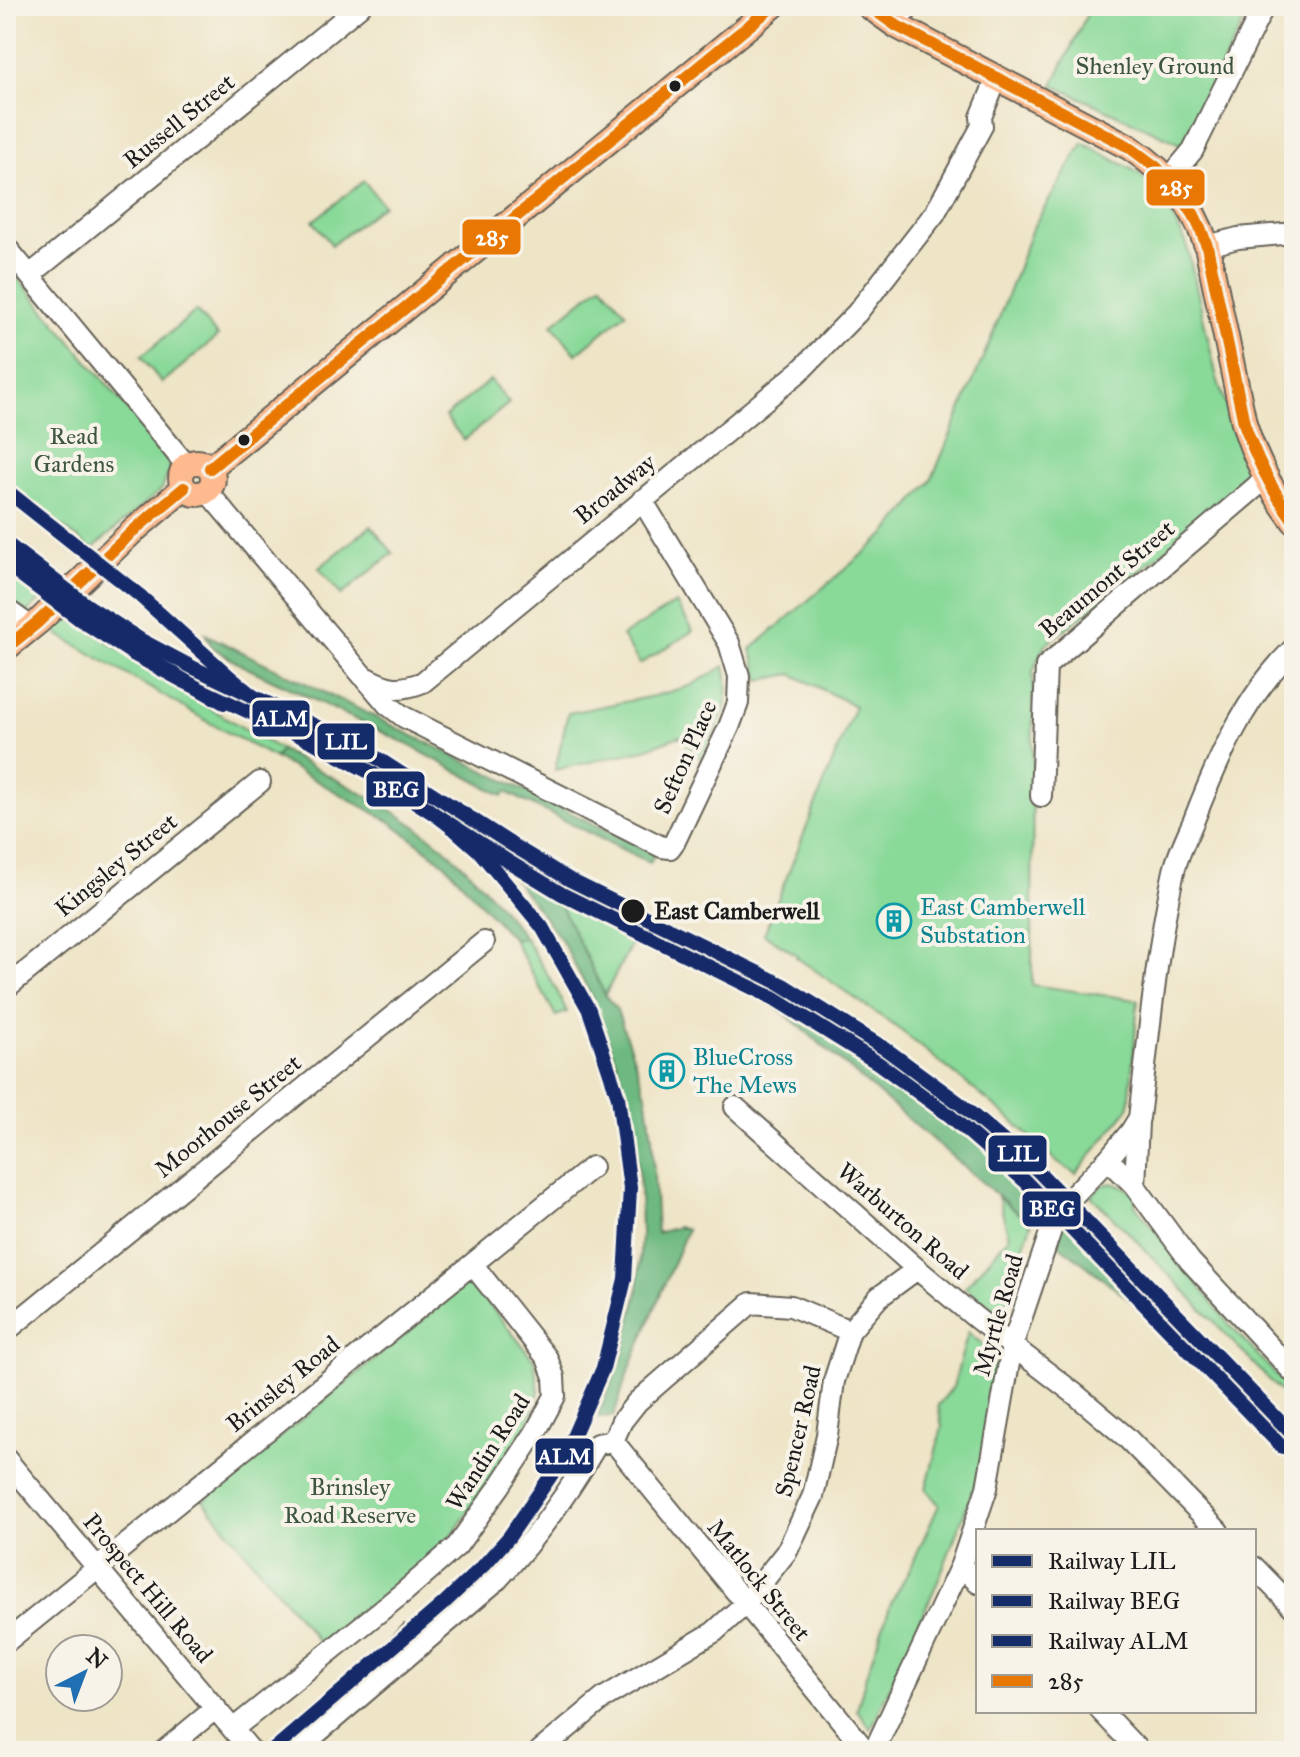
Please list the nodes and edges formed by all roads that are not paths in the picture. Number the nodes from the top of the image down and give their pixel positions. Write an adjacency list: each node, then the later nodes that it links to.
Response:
1 (360, 6): 12 (street, Russell Street)
2 (773, 6): 13 (main road)
3 (869, 6): 6 (main road)
4 (912, 6): 6 (street)
5 (1264, 6): 8 (street)
6 (891, 23): 7 (main road)
7 (997, 78): 8 (main road); 15 (street, Broadway)
8 (1169, 179): 10 (main road)
9 (1294, 233): 10 (street)
10 (1207, 246): 14 (main road)
11 (9, 252): 12 (street)
12 (30, 275): 13 (street)
13 (197, 478): 18 (main road); 21 (street)
14 (1265, 479): 16 (main road); 23 (street, Beaumont Street)
15 (642, 500): 21 (street, Broadway); 21 (street, Sefton Place)
16 (1293, 519)
17 (6, 609): 18 (street)
18 (34, 624): 19 (main road)
19 (6, 648)
20 (1294, 648): 27 (street, Myrtle Road)
21 (363, 676)
22 (260, 782): 25 (street, Kingsley Street)
23 (1041, 796)
24 (484, 942): 33 (street, Moorhouse Street)
25 (6, 988)
26 (735, 1107): 32 (street, Warburton Road)
27 (1139, 1118): 28 (street, Myrtle Road); 30 (street)
28 (1108, 1159): 30 (street); 35 (street, Myrtle Road)
29 (592, 1167): 31 (street, Brinsley Road)
30 (1135, 1186): 36 (street)
31 (473, 1265): 41 (street, Brinsley Road); 49 (street, Wandin Road)
32 (917, 1269): 34 (street, Spencer Road); 35 (street, Warburton Road)
33 (6, 1331)
34 (850, 1331): 37 (street); 44 (street, Spencer Road)
35 (1012, 1346): 39 (street, Warburton Road); 40 (street, Myrtle Road)
36 (1294, 1373)
37 (613, 1441): 44 (street, Matlock Street); 52 (street)
38 (9, 1469): 41 (street, Prospect Hill Road)
39 (1216, 1529)
40 (961, 1565): 43 (street); 55 (street, Myrtle Road)
41 (96, 1568): 46 (street, Brinsley Road); 47 (street, Prospect Hill Road)
42 (1256, 1569): 45 (street)
43 (976, 1581)
44 (745, 1604): 53 (street, Spencer Road); 54 (street, Matlock Street)
45 (1294, 1608)
46 (6, 1642)
47 (216, 1708): 49 (street, Prospect Hill Road); 50 (street)
48 (1103, 1713): 56 (street)
49 (233, 1729): 51 (street, Prospect Hill Road)
50 (164, 1751)
51 (251, 1751)
52 (296, 1751)
53 (540, 1751)
54 (866, 1751)
55 (874, 1751)
56 (1139, 1751)

